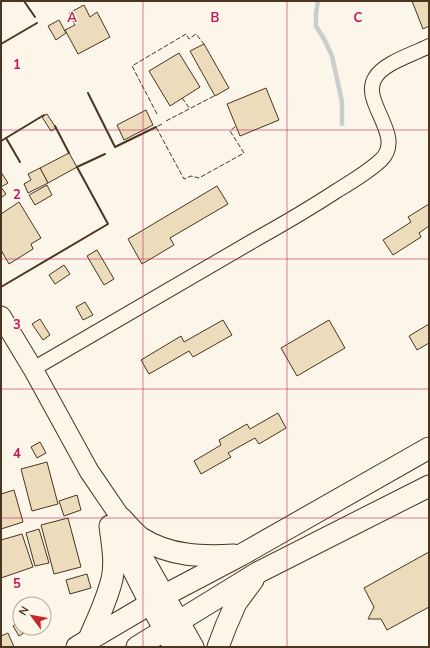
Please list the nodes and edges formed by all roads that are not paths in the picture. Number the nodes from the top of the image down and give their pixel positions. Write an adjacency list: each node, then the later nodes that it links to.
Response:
1 (429, 46): 3 (street)
2 (1, 316): 3 (street)
3 (33, 369): 6 (street)
4 (429, 448): 7 (main road)
5 (429, 486): 8 (main road)
6 (116, 522): 7 (main road); 9 (street); 11 (main road)
7 (240, 555): 9 (main road)
8 (259, 572): 10 (main road); 14 (main road)
9 (157, 600): 10 (street); 11 (main road)
10 (172, 633): 12 (main road); 13 (street)
11 (83, 644)
12 (138, 647)
13 (194, 647)
14 (218, 647)

